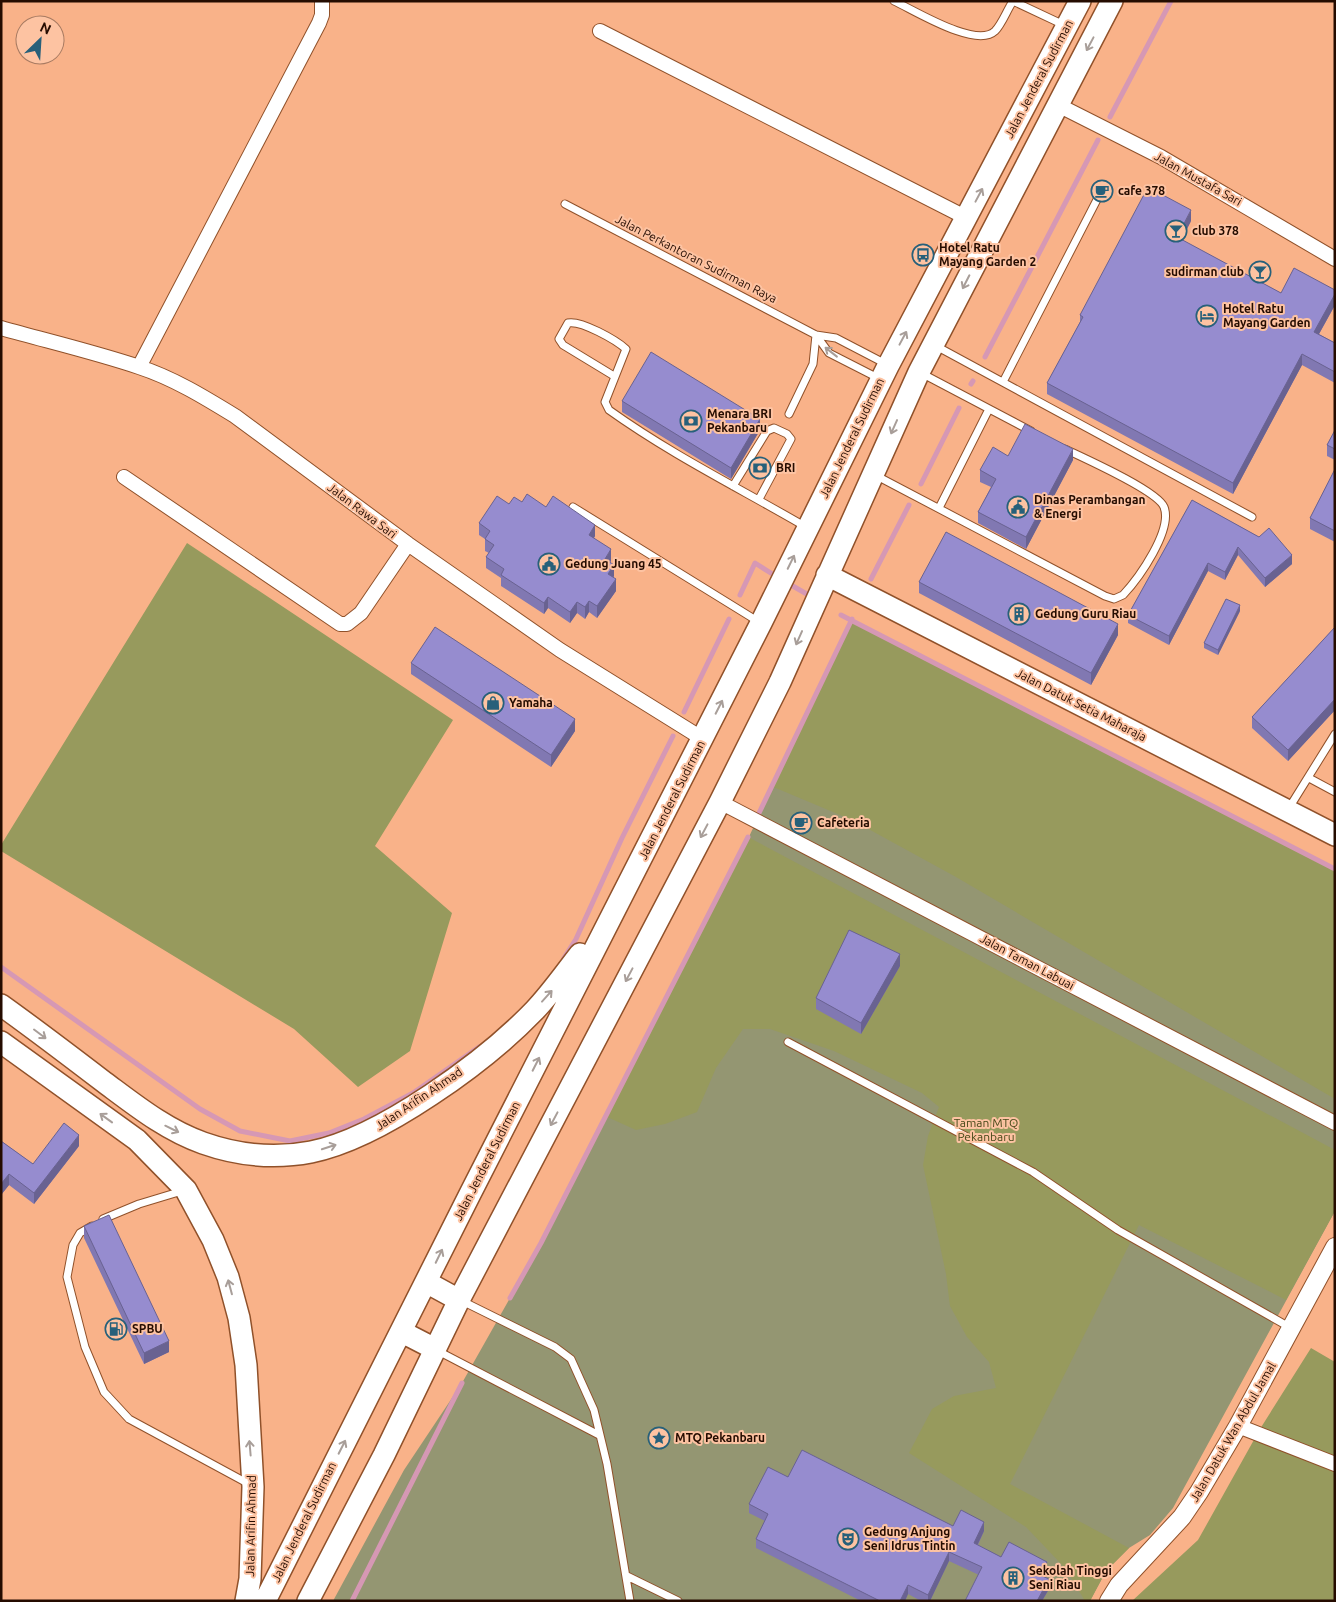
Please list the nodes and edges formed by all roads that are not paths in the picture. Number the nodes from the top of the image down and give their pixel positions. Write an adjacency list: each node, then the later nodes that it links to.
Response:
1 (322, 1): 16 (street)
2 (894, 1): 3 (lane)
3 (1013, 1): 6 (lane)
4 (1080, 1): 6 (main road, Jalan Jenderal Sudirman)
5 (1112, 1): 8 (main road, one-way to 8)
6 (1067, 26): 11 (main road, Jalan Jenderal Sudirman, one-way to 6)
7 (600, 31): 11 (street)
8 (1058, 105): 12 (street, Jalan Mustafa Sari); 15 (main road, one-way to 15)
9 (1103, 188): 20 (lane)
10 (565, 204): 14 (lane, Jalan Perkantoran Sudirman Raya)
11 (967, 218): 18 (main road, Jalan Jenderal Sudirman, one-way to 11)
12 (1335, 259)
13 (1, 328): 16 (street, Jalan Rawa Sari)
14 (816, 334): 18 (lane, Jalan Perkantoran Sudirman Raya); 18 (lane, Jalan Perkantoran Sudirman Raya, one-way to 14); 22 (lane)
15 (933, 344): 17 (main road); 20 (lane)
16 (139, 367): 33 (street, Jalan Rawa Sari)
17 (919, 372): 21 (lane); 25 (main road, one-way to 25)
18 (885, 373): 32 (main road, Jalan Jenderal Sudirman)
19 (614, 376): 19 (lane); 27 (lane)
20 (1003, 382): 31 (lane)
21 (989, 409): 23 (lane); 30 (lane)
22 (789, 414)
23 (1042, 436)
24 (1059, 446): 30 (lane)
25 (872, 474): 30 (lane); 34 (main road)
26 (124, 477): 33 (street)
27 (733, 486): 28 (lane); 28 (lane)
28 (759, 499): 32 (lane)
29 (572, 507): 35 (lane)
30 (938, 508)
31 (1252, 517)
32 (808, 528): 35 (main road, Jalan Jenderal Sudirman, one-way to 32)
33 (408, 544): 37 (street, Jalan Rawa Sari)
34 (827, 575): 40 (main road, one-way to 40); 41 (main road, Jalan Datuk Setia Maharaja)
35 (761, 623): 37 (main road, Jalan Jenderal Sudirman, one-way to 35)
36 (1335, 734): 38 (lane)
37 (703, 739): 43 (main road, Jalan Jenderal Sudirman)
38 (1308, 778): 39 (lane); 41 (lane)
39 (1335, 792)
40 (720, 802): 47 (street, Jalan Taman Labuai); 52 (main road, one-way to 52)
41 (1288, 811): 42 (main road, Jalan Datuk Setia Maharaja)
42 (1335, 835)
43 (626, 891): 44 (main road, Jalan Arifin Ahmad, one-way to 43); 51 (main road, Jalan Jenderal Sudirman, one-way to 43)
44 (1, 1005)
45 (1, 1042): 48 (main road, Jalan Arifin Ahmad, one-way to 45)
46 (788, 1042): 53 (lane)
47 (1335, 1123)
48 (186, 1190): 59 (main road, Jalan Arifin Ahmad, one-way to 48); 59 (lane)
49 (1335, 1247): 50 (street, Jalan Datuk Wan Abdul Jamal)
50 (1331, 1266): 53 (street, Jalan Datuk Wan Abdul Jamal)
51 (426, 1282): 52 (main road); 54 (main road, Jalan Jenderal Sudirman)
52 (459, 1300): 55 (main road); 57 (lane)
53 (1292, 1328): 56 (street, Jalan Datuk Wan Abdul Jamal)
54 (402, 1332): 55 (main road); 62 (main road, Jalan Jenderal Sudirman, one-way to 54)
55 (435, 1349): 57 (lane); 63 (main road)
56 (1238, 1426): 58 (street); 66 (street, Jalan Datuk Wan Abdul Jamal)
57 (599, 1435): 60 (lane)
58 (1335, 1464)
59 (253, 1487): 61 (main road, Jalan Arifin Ahmad)
60 (627, 1576): 64 (lane); 65 (lane)
61 (246, 1601)
62 (266, 1601)
63 (308, 1601)
64 (630, 1601)
65 (678, 1601)
66 (1108, 1601)

